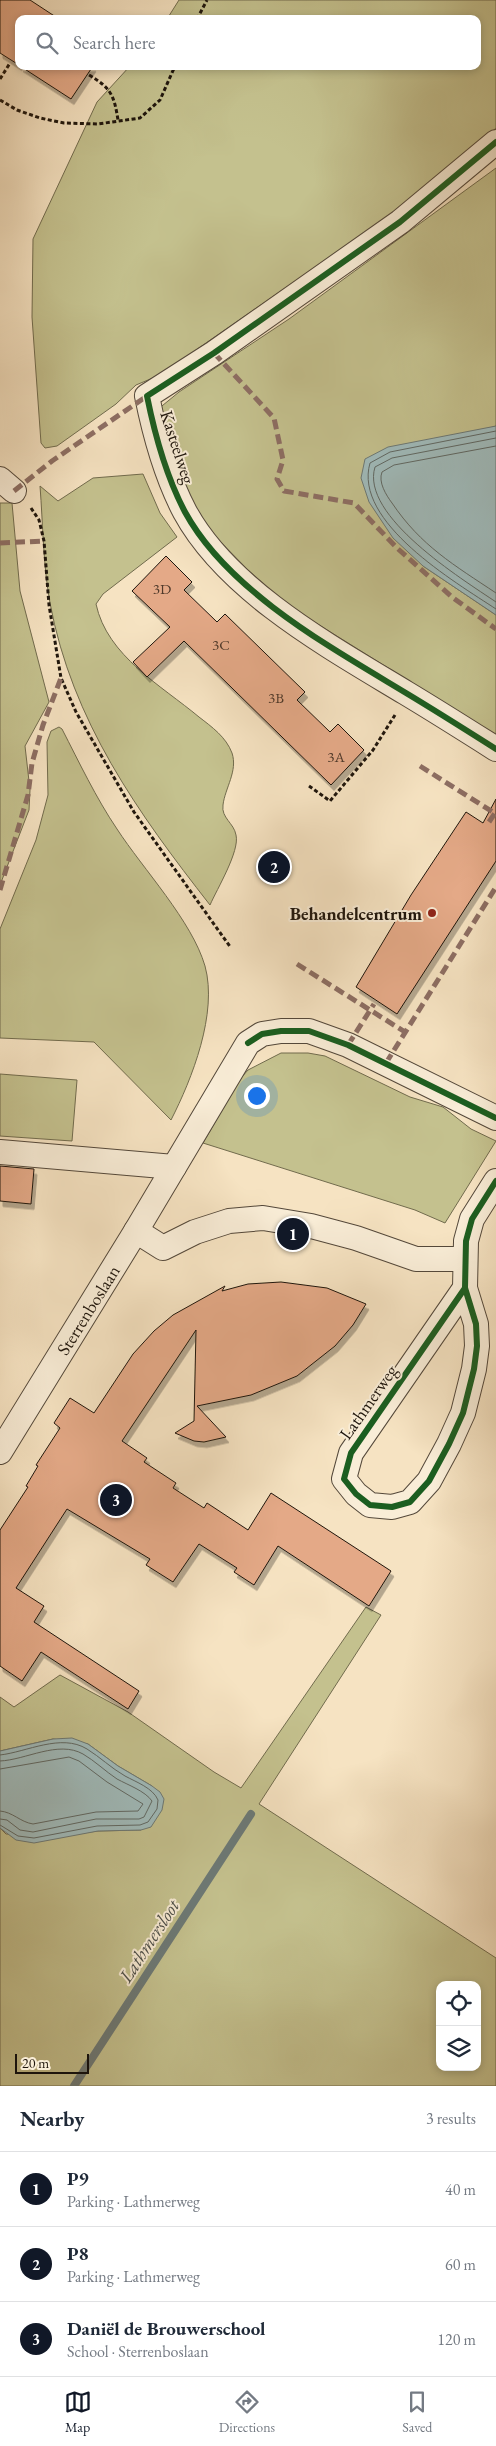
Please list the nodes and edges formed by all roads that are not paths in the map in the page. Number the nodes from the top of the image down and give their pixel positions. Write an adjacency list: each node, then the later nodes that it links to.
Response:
1 (496, 142): 2 (street, Kasteelweg)
2 (496, 750)
3 (496, 1118): 5 (street, Sterrenboslaan)
4 (0, 1152): 5 (street)
5 (174, 1166): 7 (street, Sterrenboslaan)
6 (496, 1181): 8 (street, Lathmerweg)
7 (136, 1231): 8 (street); 10 (street, Sterrenboslaan)
8 (465, 1260): 9 (street, Lathmerweg)
9 (465, 1288): 9 (street, Lathmerweg)
10 (0, 1452)

